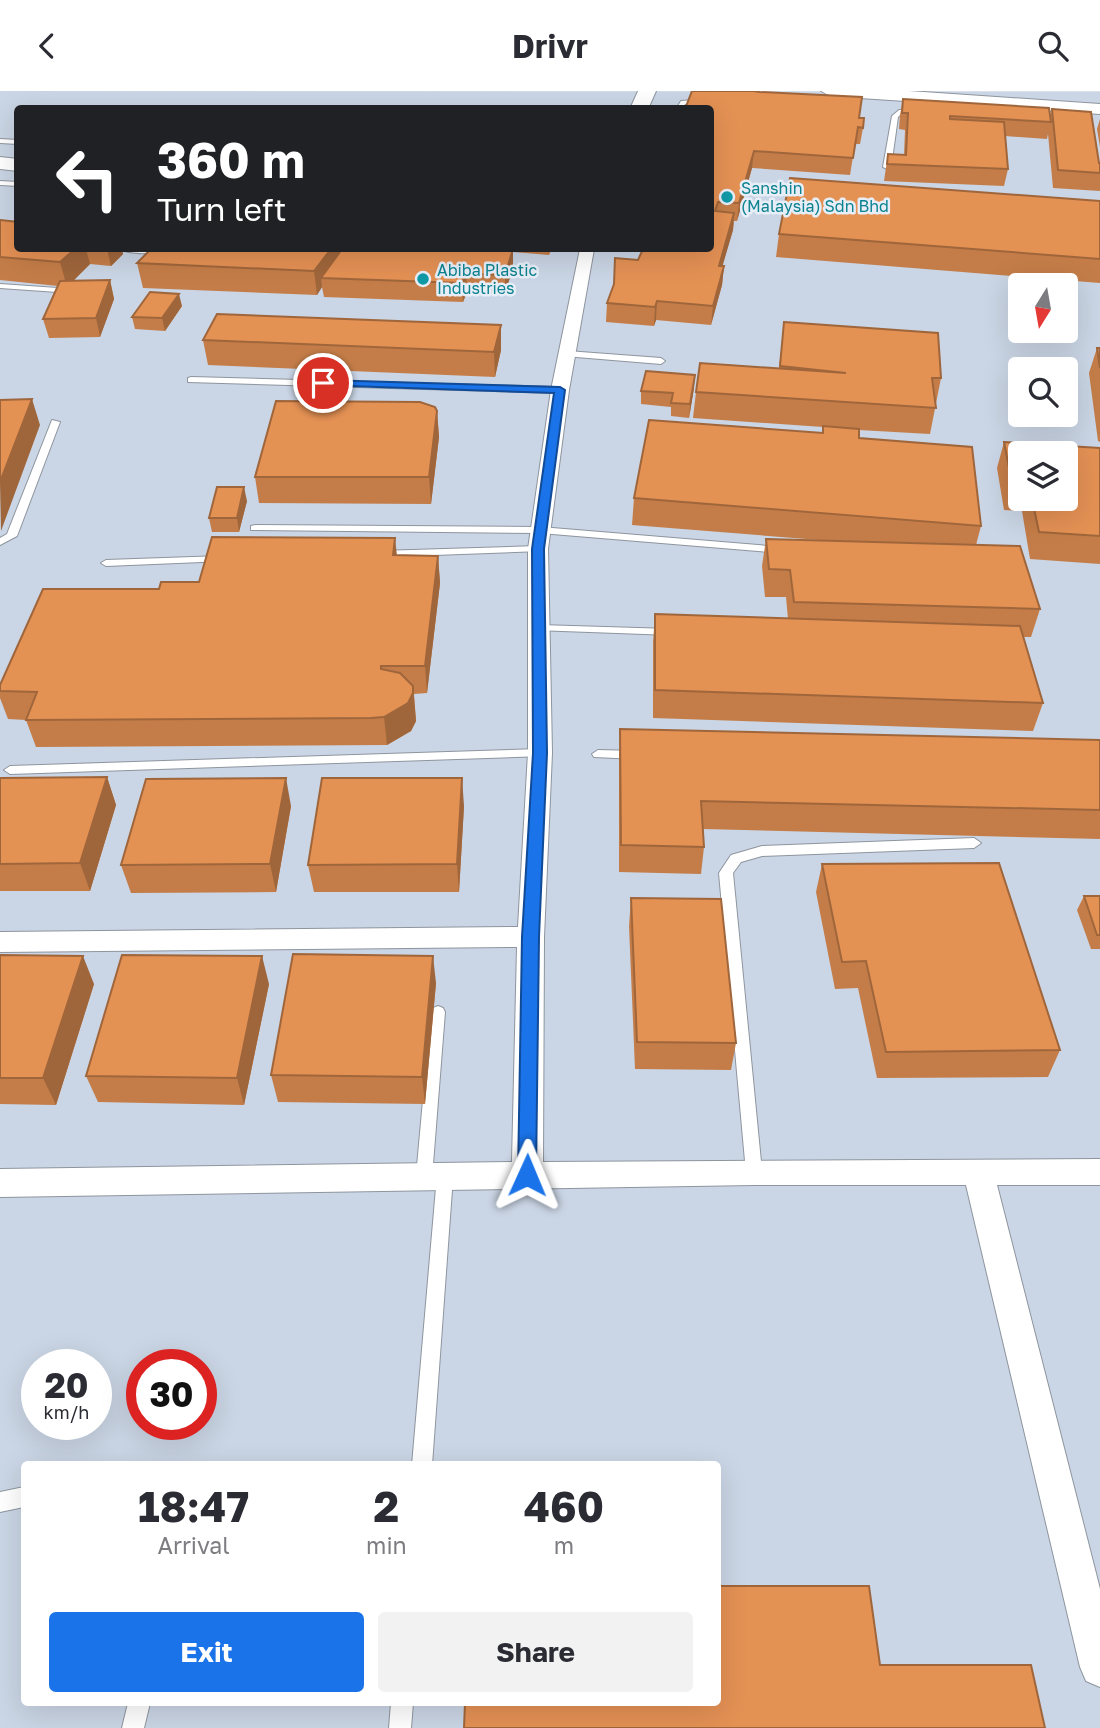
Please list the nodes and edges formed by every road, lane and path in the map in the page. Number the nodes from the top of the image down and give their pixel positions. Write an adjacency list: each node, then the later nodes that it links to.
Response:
1 (830, 91): 2 (main road)
2 (867, 92): 5 (main road)
3 (717, 100): 4 (lane)
4 (683, 105)
5 (1100, 109)
6 (930, 112): 7 (lane)
7 (887, 167)
8 (586, 252): 11 (street)
9 (0, 286): 10 (lane)
10 (80, 292)
11 (567, 353): 12 (lane); 14 (street)
12 (661, 361)
13 (191, 380): 14 (lane)
14 (560, 390): 17 (street)
15 (55, 422): 18 (lane)
16 (255, 528): 17 (lane)
17 (539, 540): 19 (lane); 20 (lane); 23 (street)
18 (0, 542)
19 (788, 551)
20 (371, 555)
21 (231, 559): 22 (lane)
22 (106, 563)
23 (539, 628): 24 (lane); 25 (street)
24 (678, 632)
25 (540, 753): 28 (lane); 30 (street)
26 (598, 754): 27 (lane)
27 (653, 756)
28 (10, 770)
29 (974, 843): 34 (lane)
30 (531, 937): 31 (street); 36 (street)
31 (0, 941)
32 (438, 1012): 37 (lane)
33 (978, 1171): 34 (street); 35 (street); 42 (street)
34 (754, 1172): 36 (street)
35 (1100, 1172)
36 (527, 1175): 37 (street)
37 (435, 1176): 38 (street); 39 (lane)
38 (0, 1183)
39 (421, 1461)
40 (21, 1498): 41 (lane)
41 (0, 1502)
42 (1100, 1667)
43 (138, 1706): 45 (lane)
44 (402, 1706): 46 (lane)
45 (133, 1728)
46 (400, 1728)

